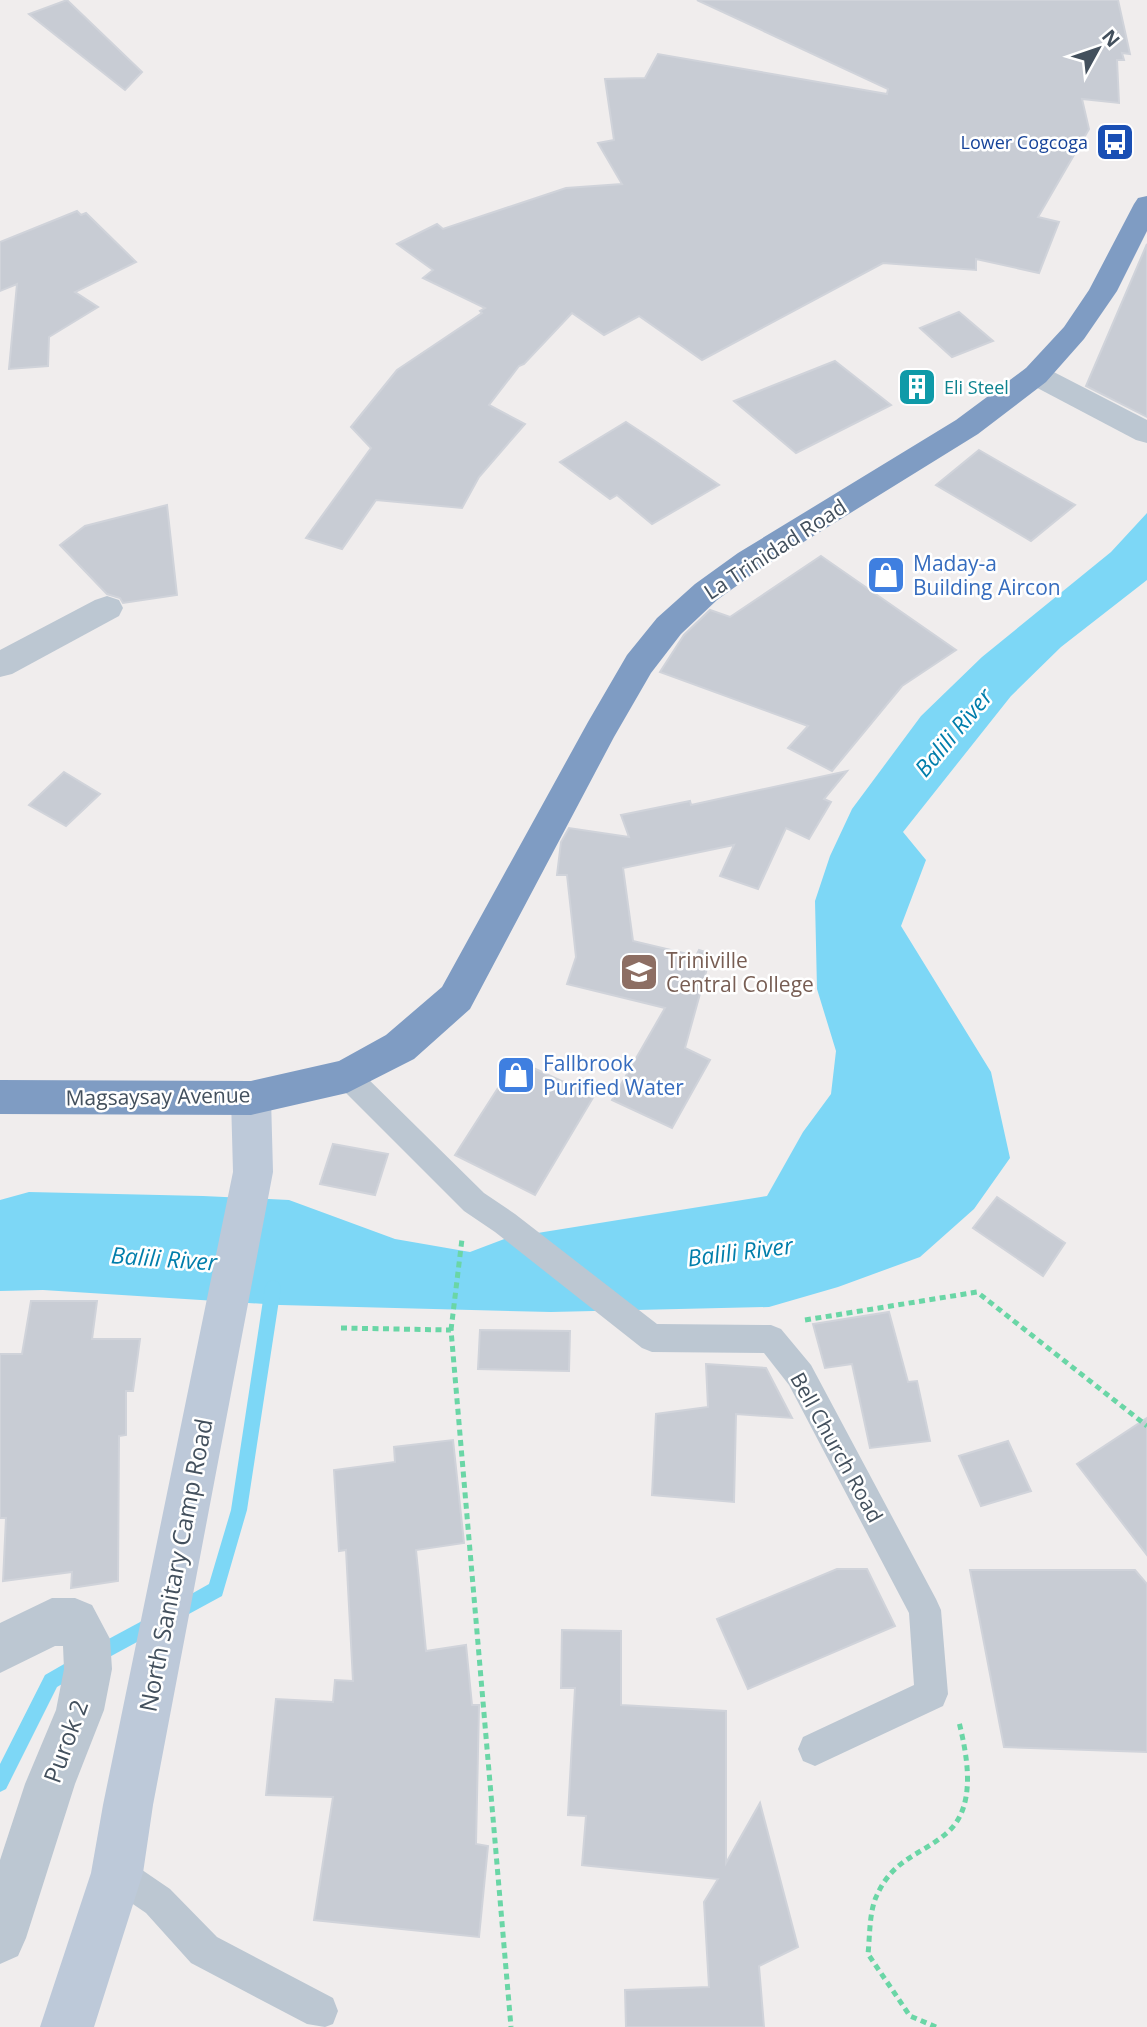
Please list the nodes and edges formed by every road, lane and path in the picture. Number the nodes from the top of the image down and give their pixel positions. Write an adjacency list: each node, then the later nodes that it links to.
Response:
1 (1147, 204): 2 (highway, La Trinidad Road)
2 (1036, 375): 3 (street); 6 (highway, La Trinidad Road)
3 (1147, 433)
4 (107, 608): 5 (street)
5 (0, 665)
6 (456, 998): 7 (highway, Magsaysay Avenue)
7 (346, 1076): 9 (highway, Magsaysay Avenue); 16 (lane, Bell Church Road)
8 (0, 1097): 9 (highway, Magsaysay Avenue)
9 (251, 1098): 18 (street, North Sanitary Camp Road)
10 (459, 1248): 13 (path)
11 (794, 1322): 14 (path)
12 (341, 1328): 13 (path)
13 (451, 1330): 22 (path)
14 (1147, 1426)
15 (0, 1649): 19 (street, Purok 2)
16 (931, 1694): 17 (lane); 23 (path)
17 (815, 1749)
18 (117, 1873): 20 (lane); 21 (street, North Sanitary Camp Road)
19 (0, 1938)
20 (320, 2011)
21 (67, 2027)
22 (511, 2027)
23 (936, 2027)

